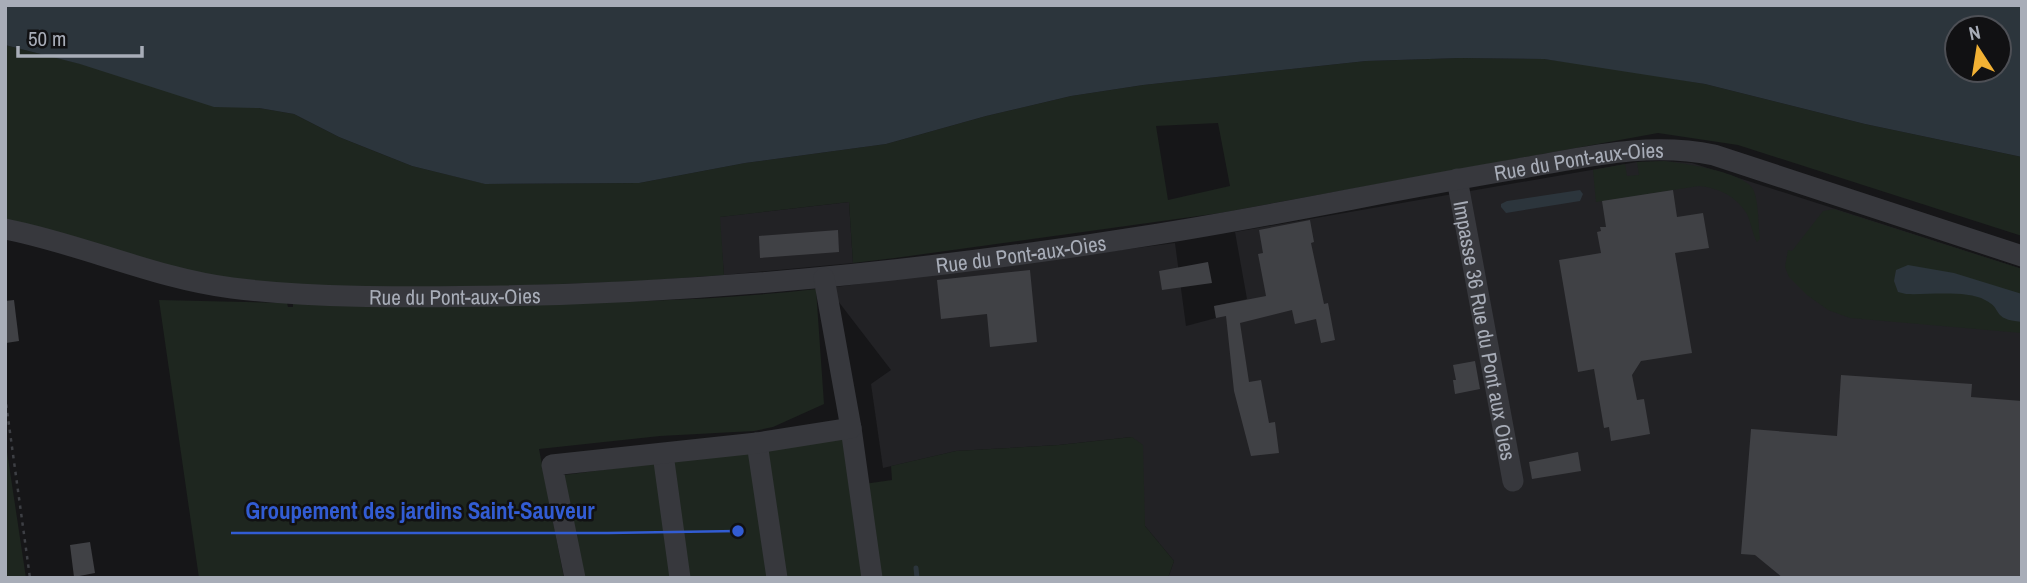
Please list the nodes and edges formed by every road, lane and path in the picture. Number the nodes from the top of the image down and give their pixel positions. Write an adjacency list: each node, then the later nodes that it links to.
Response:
1 (1457, 179): 3 (street, Rue du Pont-aux-Oies); 4 (street, Rue du Pont-aux-Oies); 9 (street, Impasse 36 Rue du Pont aux Oies)
2 (5, 229): 4 (street, Rue du Pont-aux-Oies)
3 (2022, 256)
4 (824, 278): 6 (street)
5 (5, 396): 10 (path)
6 (851, 428): 7 (street); 14 (street)
7 (757, 443): 8 (street); 13 (street)
8 (663, 454): 11 (street); 12 (street)
9 (1513, 481)
10 (30, 578)
11 (575, 578)
12 (680, 578)
13 (777, 578)
14 (872, 578)

